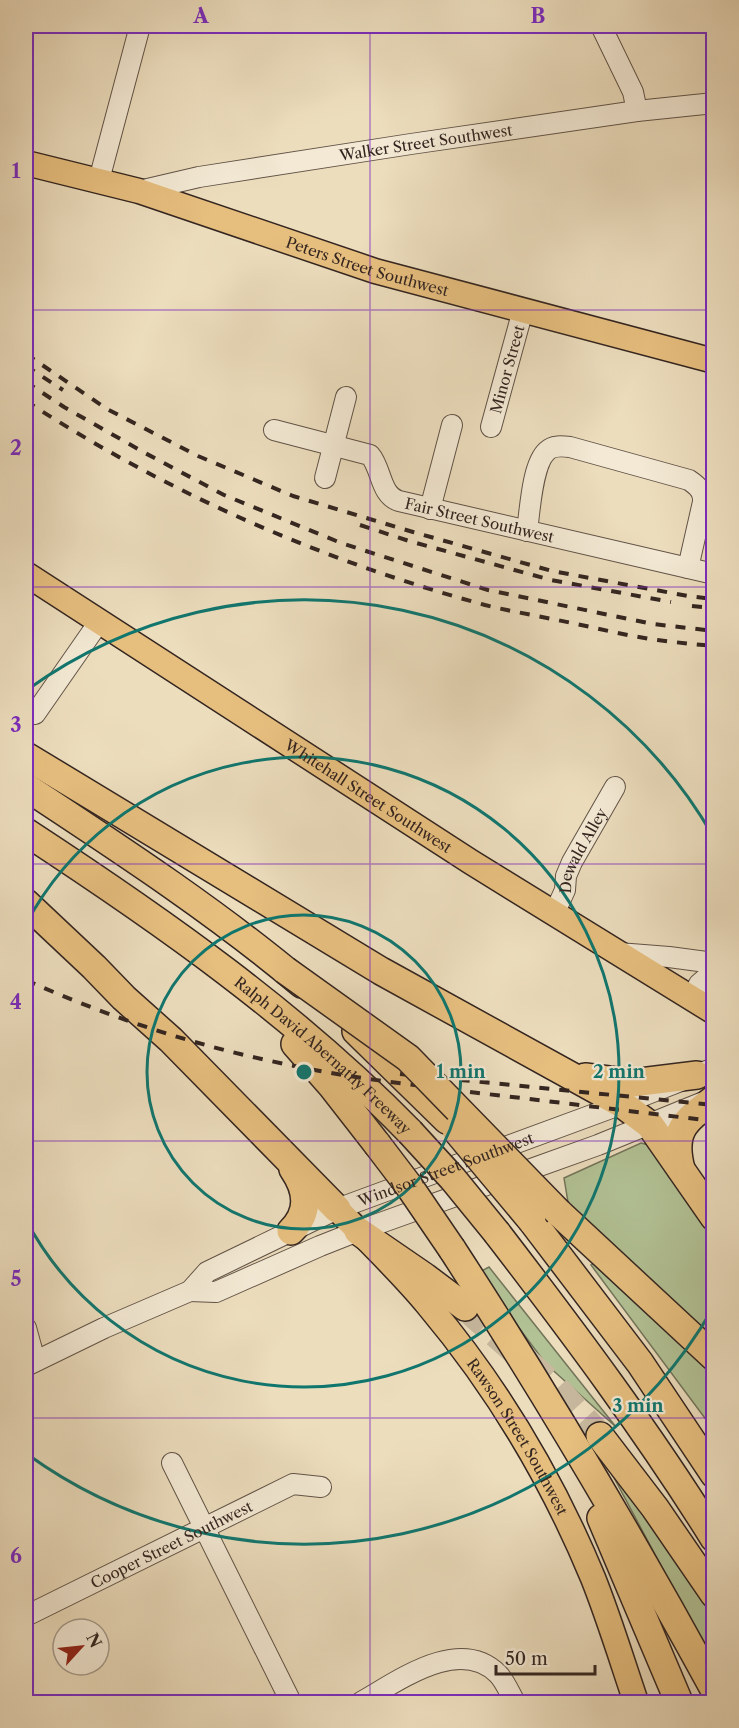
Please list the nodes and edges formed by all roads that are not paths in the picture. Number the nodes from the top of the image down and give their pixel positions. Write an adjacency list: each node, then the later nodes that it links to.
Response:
1 (140, 26): 6 (street)
2 (601, 26): 4 (street)
3 (714, 103): 4 (street, Walker Street Southwest)
4 (637, 111): 7 (street, Walker Street Southwest)
5 (26, 163): 6 (main road, Peters Street Southwest)
6 (99, 180): 7 (main road, Peters Street Southwest)
7 (139, 191): 8 (main road, Peters Street Southwest)
8 (523, 310): 9 (main road, Peters Street Southwest); 12 (street, Minor Street)
9 (714, 361)
10 (346, 397): 14 (street)
11 (453, 425): 16 (street)
12 (491, 427)
13 (274, 430): 14 (street, Fair Street Southwest)
14 (334, 445): 15 (street); 16 (street, Fair Street Southwest)
15 (325, 478)
16 (430, 509): 17 (street, Fair Street Southwest)
17 (527, 531): 18 (street, Fair Street Southwest); 18 (street)
18 (688, 568): 20 (street, Fair Street Southwest)
19 (26, 574): 21 (main road, Whitehall Street Southwest)
20 (714, 574)
21 (99, 622): 22 (street); 28 (main road, Whitehall Street Southwest)
22 (35, 714)
23 (26, 756): 36 (highway)
24 (26, 787): 31 (highway)
25 (615, 787): 28 (street, Dewald Alley)
26 (26, 832): 33 (highway, Ralph David Abernathy Freeway)
27 (26, 903): 41 (highway)
28 (554, 914): 29 (main road, Whitehall Street Southwest)
29 (617, 953): 30 (street); 34 (main road, Whitehall Street Southwest)
30 (714, 963)
31 (285, 970): 50 (highway, bridge); 51 (highway, bridge)
32 (714, 971): 34 (street)
33 (255, 994): 53 (highway, bridge); 60 (highway, Ralph David Abernathy Freeway, bridge)
34 (692, 999): 35 (main road, Whitehall Street Southwest)
35 (714, 1012)
36 (561, 1071): 37 (highway); 39 (highway)
37 (705, 1072): 39 (street, Windsor Street Southwest)
38 (714, 1098): 40 (street, Windsor Street Southwest); 42 (highway)
39 (622, 1104): 40 (highway); 43 (street, Windsor Street Southwest)
40 (650, 1125): 42 (highway); 46 (street, Windsor Street Southwest)
41 (284, 1156): 43 (highway); 45 (highway)
42 (681, 1169): 44 (highway)
43 (337, 1209): 45 (street, Windsor Street Southwest); 46 (main road, Rawson Street Southwest)
44 (714, 1217)
45 (291, 1231): 47 (street, Windsor Street Southwest)
46 (358, 1231): 47 (street, Windsor Street Southwest); 48 (highway); 67 (main road, Rawson Street Southwest)
47 (190, 1291): 52 (street, Windsor Street Southwest)
48 (465, 1307)
49 (26, 1328): 52 (street)
50 (714, 1357)
51 (640, 1363): 55 (highway); 57 (highway)
52 (30, 1364)
53 (559, 1420): 63 (highway); 68 (highway)
54 (600, 1436): 61 (highway)
55 (714, 1445)
56 (172, 1463): 59 (street)
57 (714, 1474)
58 (321, 1487): 59 (street, Cooper Street Southwest)
59 (205, 1528): 62 (street, Cooper Street Southwest); 64 (street)
60 (714, 1538)
61 (714, 1594)
62 (26, 1616)
63 (713, 1688)
64 (291, 1702)
65 (361, 1702): 66 (street)
66 (515, 1702)
67 (636, 1702)
68 (679, 1702)

